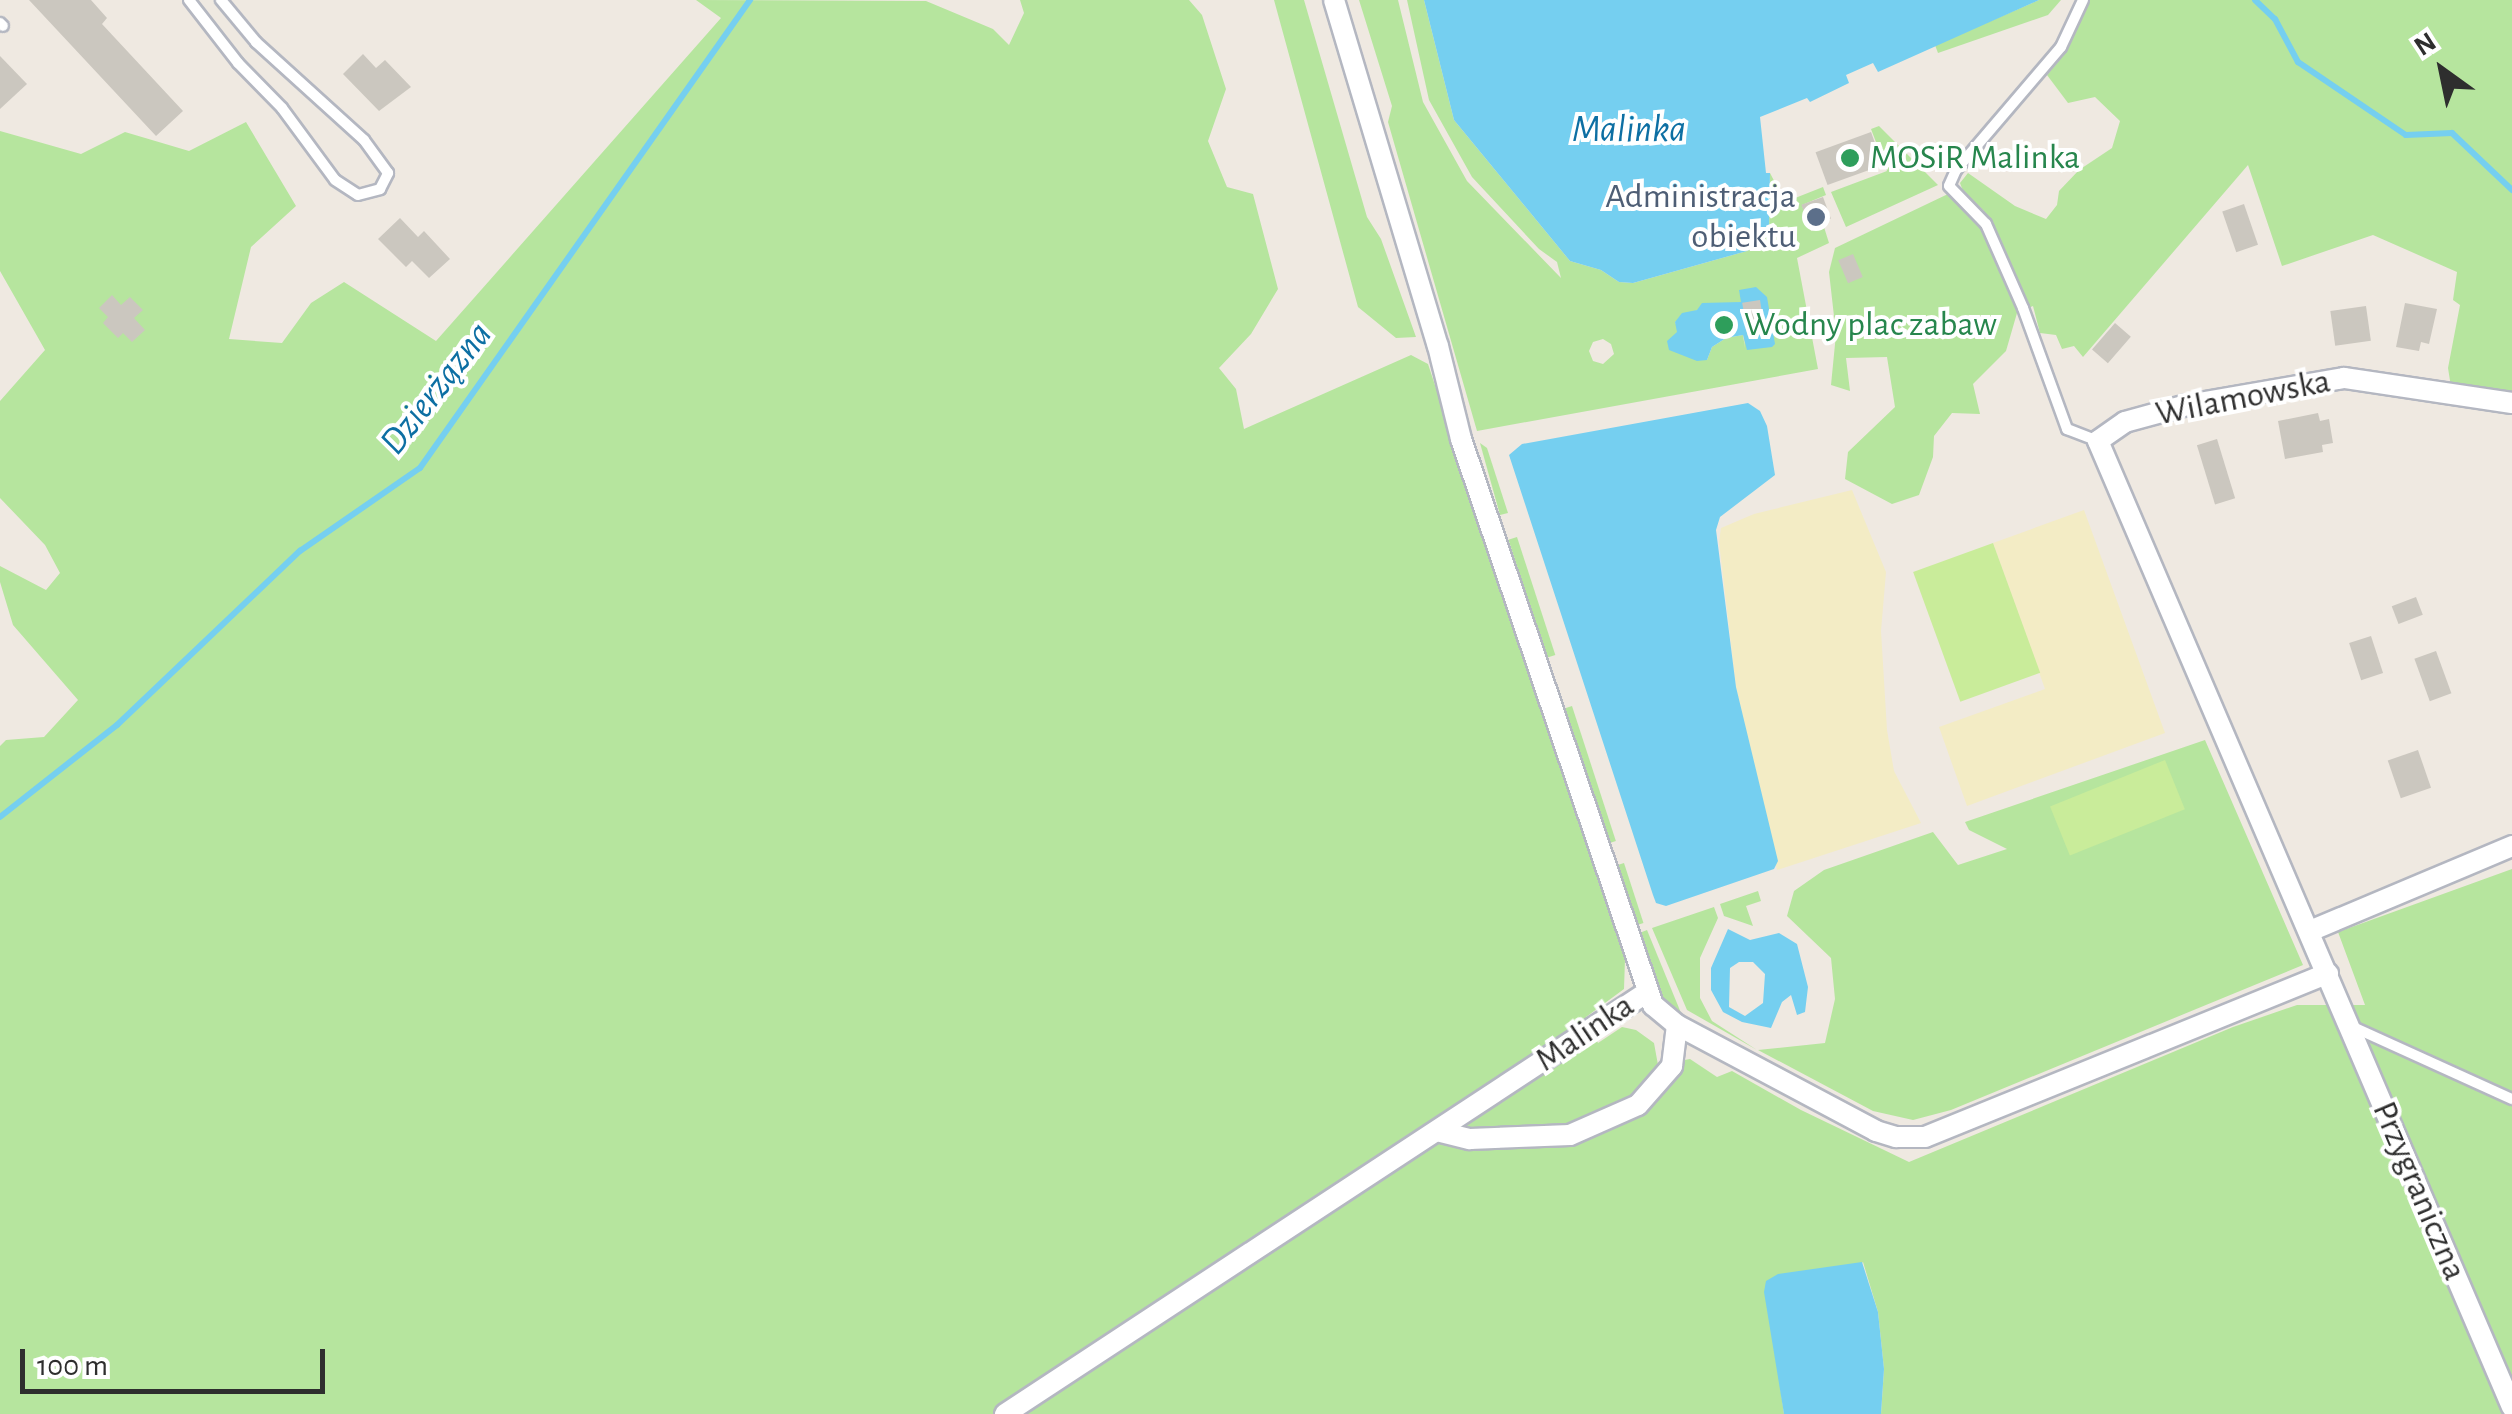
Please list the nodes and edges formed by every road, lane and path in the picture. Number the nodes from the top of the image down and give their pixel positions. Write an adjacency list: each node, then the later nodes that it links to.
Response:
1 (189, 0): 2 (lane)
2 (221, 0)
3 (1334, 0): 10 (street, Malinka)
4 (2083, 0): 6 (lane)
5 (2512, 403): 6 (street, Wilamowska)
6 (2098, 440): 8 (street, Przygraniczna)
7 (2512, 846): 8 (street)
8 (2310, 930): 9 (street, Przygraniczna)
9 (2328, 974): 11 (street); 12 (street, Przygraniczna)
10 (1646, 993): 11 (street); 14 (street, Malinka)
11 (1677, 1025): 14 (street)
12 (2352, 1026): 13 (lane); 15 (street, Przygraniczna)
13 (2512, 1099)
14 (1437, 1132): 16 (street, Malinka)
15 (2512, 1407)
16 (1004, 1414)

